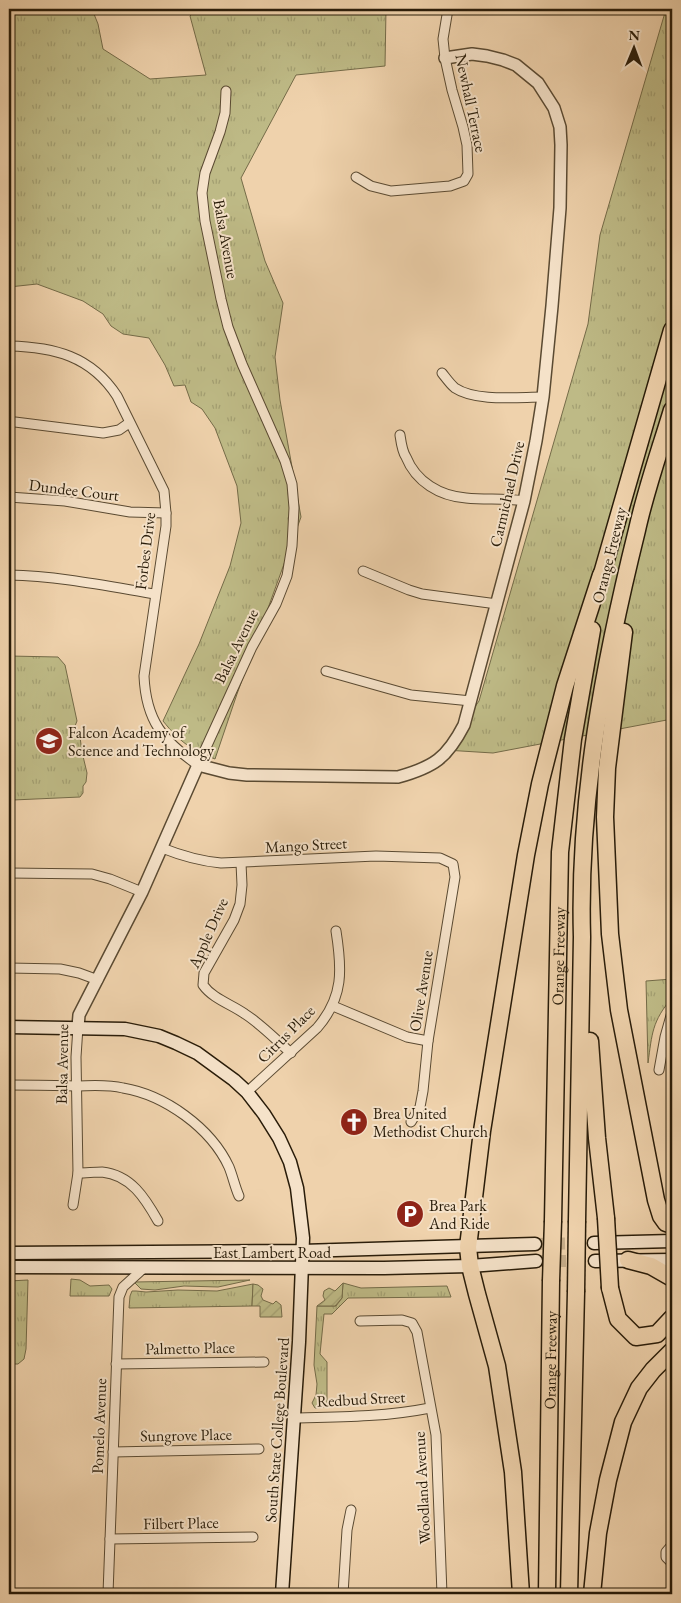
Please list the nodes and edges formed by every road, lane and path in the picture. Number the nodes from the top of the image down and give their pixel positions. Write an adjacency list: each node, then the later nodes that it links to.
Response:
1 (448, 9): 2 (street, Newhall Terrace)
2 (445, 58): 4 (street, Newhall Terrace); 8 (street, Carmichael Drive)
3 (226, 91): 24 (street, Balsa Avenue)
4 (356, 177)
5 (672, 330): 19 (highway, Orange Freeway)
6 (9, 346): 11 (street, Forbes Drive)
7 (442, 373): 8 (street)
8 (543, 397): 14 (street, Carmichael Drive)
9 (672, 410): 16 (highway, Orange Freeway)
10 (9, 422): 11 (street)
11 (130, 423): 15 (street, Forbes Drive)
12 (400, 435): 14 (street)
13 (9, 498): 15 (street, Dundee Court)
14 (524, 501): 21 (street, Carmichael Drive)
15 (166, 512): 20 (street, Forbes Drive)
16 (637, 528): 31 (highway, Orange Freeway); 49 (highway)
17 (363, 571): 21 (street)
18 (9, 575): 20 (street)
19 (601, 575): 53 (highway); 84 (highway, Orange Freeway, bridge)
20 (155, 594): 24 (street, Forbes Drive)
21 (497, 604): 23 (street, Carmichael Drive)
22 (326, 672): 23 (street)
23 (471, 701): 24 (street, Carmichael Drive)
24 (198, 765): 25 (street, Balsa Avenue)
25 (162, 848): 26 (street, Mango Street); 29 (street, Balsa Avenue)
26 (241, 863): 27 (street, Mango Street); 39 (street, Apple Drive)
27 (452, 864): 38 (street, Olive Avenue)
28 (9, 873): 29 (street)
29 (142, 892): 33 (street, Balsa Avenue)
30 (336, 931): 34 (street, Citrus Place)
31 (582, 937): 65 (highway, bridge); 85 (highway, Orange Freeway, bridge)
32 (9, 968): 33 (street)
33 (98, 980): 37 (street, Balsa Avenue)
34 (333, 1006): 38 (street); 39 (street, Citrus Place)
35 (672, 1012): 40 (street)
36 (9, 1027): 37 (main road, South State College Boulevard)
37 (78, 1027): 42 (street, Balsa Avenue); 43 (main road, South State College Boulevard)
38 (428, 1040): 44 (street, Olive Avenue)
39 (291, 1053): 43 (street, Citrus Place)
40 (659, 1070)
41 (9, 1085): 42 (street)
42 (76, 1086): 45 (street, Balsa Avenue); 46 (street)
43 (247, 1092): 54 (main road, South State College Boulevard)
44 (411, 1122)
45 (78, 1173): 47 (street, Balsa Avenue); 48 (street)
46 (239, 1196)
47 (73, 1205)
48 (158, 1221)
49 (672, 1225)
50 (672, 1241): 51 (main road)
51 (594, 1243)
52 (535, 1244): 53 (main road, East Lambert Road)
53 (468, 1247): 54 (main road, East Lambert Road); 60 (highway)
54 (302, 1251): 55 (main road, East Lambert Road); 63 (main road, South State College Boulevard)
55 (9, 1253)
56 (595, 1260): 57 (main road)
57 (628, 1260): 58 (main road); 64 (highway)
58 (672, 1260)
59 (536, 1261): 60 (main road, East Lambert Road)
60 (470, 1266): 63 (main road, East Lambert Road); 83 (highway)
61 (9, 1267): 62 (main road, East Lambert Road)
62 (144, 1268): 63 (main road, East Lambert Road); 69 (street, Pomelo Avenue)
63 (302, 1268): 71 (main road, South State College Boulevard)
64 (672, 1278)
65 (672, 1318)
66 (360, 1321): 70 (street, Woodland Avenue)
67 (672, 1351): 86 (highway)
68 (264, 1362): 69 (street, Palmetto Place)
69 (116, 1364): 73 (street, Pomelo Avenue)
70 (430, 1408): 71 (street, Redbud Street); 82 (street, Woodland Avenue)
71 (293, 1418): 80 (main road, South State College Boulevard)
72 (259, 1449): 73 (street, Sungrove Place)
73 (113, 1452): 76 (street, Pomelo Avenue)
74 (351, 1510): 81 (street)
75 (253, 1537): 76 (street, Filbert Place)
76 (110, 1539): 79 (street, Pomelo Avenue)
77 (672, 1545): 78 (street)
78 (672, 1562)
79 (108, 1594)
80 (282, 1594)
81 (343, 1594)
82 (442, 1594)
83 (522, 1594)
84 (547, 1594)
85 (569, 1594)
86 (592, 1594)

